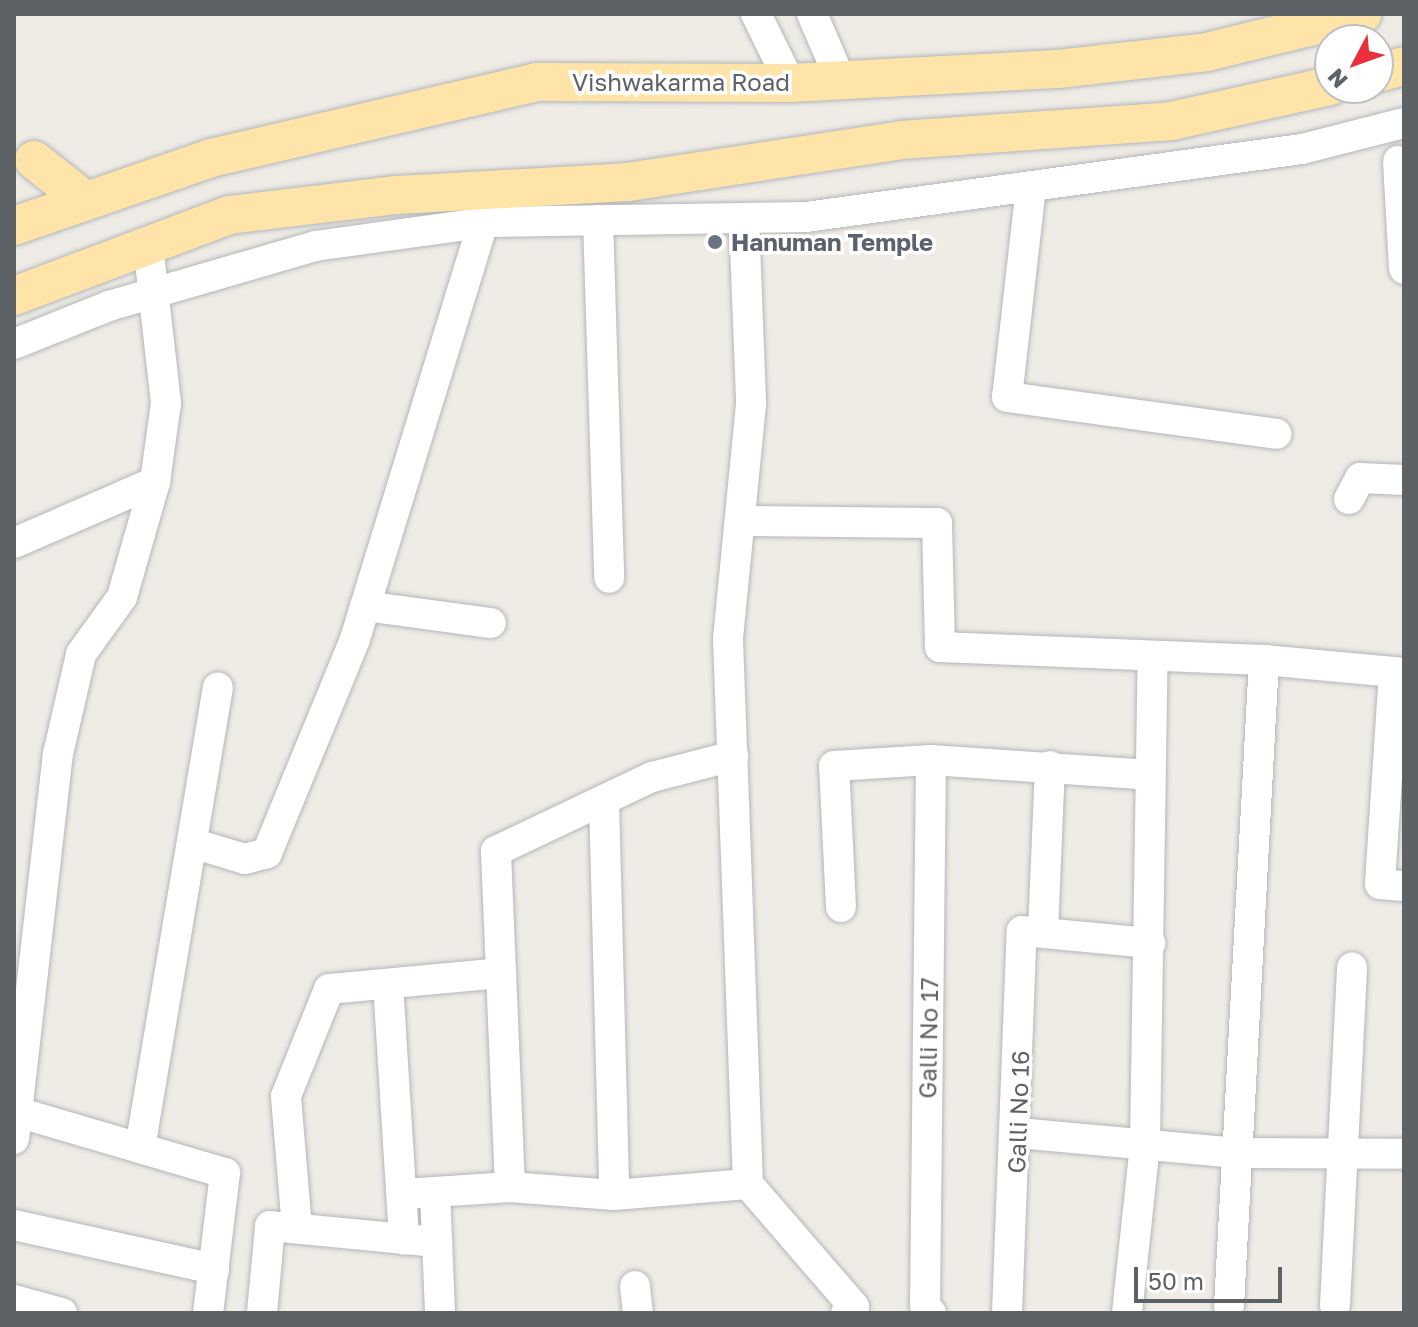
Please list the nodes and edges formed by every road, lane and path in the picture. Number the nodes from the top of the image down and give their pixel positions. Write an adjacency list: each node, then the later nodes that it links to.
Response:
1 (756, 14): 5 (street)
2 (812, 14): 4 (street)
3 (1362, 14): 4 (main road, Vishwakarma Road)
4 (841, 81): 5 (main road, Vishwakarma Road)
5 (790, 83): 13 (main road, Vishwakarma Road)
6 (1314, 90): 8 (main road)
7 (1404, 123): 11 (street)
8 (1114, 125): 11 (street); 14 (main road)
9 (34, 160): 13 (main road)
10 (1398, 161): 19 (street)
11 (1125, 175): 12 (street)
12 (1031, 187): 15 (street); 23 (street)
13 (86, 201): 17 (main road, Vishwakarma Road)
14 (489, 206): 16 (street); 18 (main road); 20 (street); 30 (street)
15 (744, 218): 16 (street); 27 (street)
16 (598, 220): 29 (street)
17 (14, 226)
18 (148, 245): 20 (street); 21 (main road)
19 (1404, 269)
20 (159, 291): 22 (street); 25 (street)
21 (14, 296)
22 (14, 344)
23 (1276, 434)
24 (1404, 480): 26 (street)
25 (155, 482): 28 (street); 44 (street)
26 (1349, 499)
27 (740, 521): 32 (street); 36 (street)
28 (14, 543)
29 (609, 578)
30 (365, 606): 31 (street); 41 (street)
31 (491, 623)
32 (1153, 658): 33 (street); 39 (street)
33 (1264, 660): 34 (street); 54 (street)
34 (1399, 673): 42 (street)
35 (218, 688): 41 (street)
36 (733, 756): 40 (street); 57 (street)
37 (931, 760): 38 (street); 43 (street); 75 (street, Galli No 17)
38 (1050, 766): 39 (street); 45 (street)
39 (1149, 775): 46 (street)
40 (604, 800): 48 (street); 61 (street)
41 (192, 843): 53 (street)
42 (1404, 886)
43 (841, 907)
44 (27, 917): 50 (street)
45 (1043, 932): 46 (street); 51 (street, Galli No 16)
46 (1150, 943): 52 (street)
47 (1352, 967): 55 (street)
48 (501, 973): 49 (street); 58 (street)
49 (388, 984): 60 (street); 63 (street)
50 (15, 1120): 53 (street)
51 (1018, 1133): 52 (street); 76 (street, Galli No 16)
52 (1145, 1144): 54 (street); 77 (street)
53 (140, 1148): 66 (street)
54 (1237, 1153): 55 (street); 69 (street)
55 (1343, 1153): 56 (street); 68 (street)
56 (1404, 1154)
57 (748, 1184): 61 (street); 74 (street)
58 (510, 1187): 59 (street); 61 (street)
59 (435, 1192): 60 (street); 65 (street)
60 (404, 1194): 64 (street)
61 (614, 1195)
62 (14, 1225): 66 (street)
63 (297, 1228): 64 (street); 72 (street)
64 (404, 1239): 65 (street)
65 (437, 1242): 73 (street)
66 (214, 1269): 71 (street)
67 (14, 1300): 70 (street)
68 (1335, 1305)
69 (1229, 1306)
70 (62, 1313)
71 (208, 1313)
72 (262, 1313)
73 (440, 1313)
74 (846, 1313)
75 (931, 1313)
76 (1007, 1313)
77 (1127, 1313)

